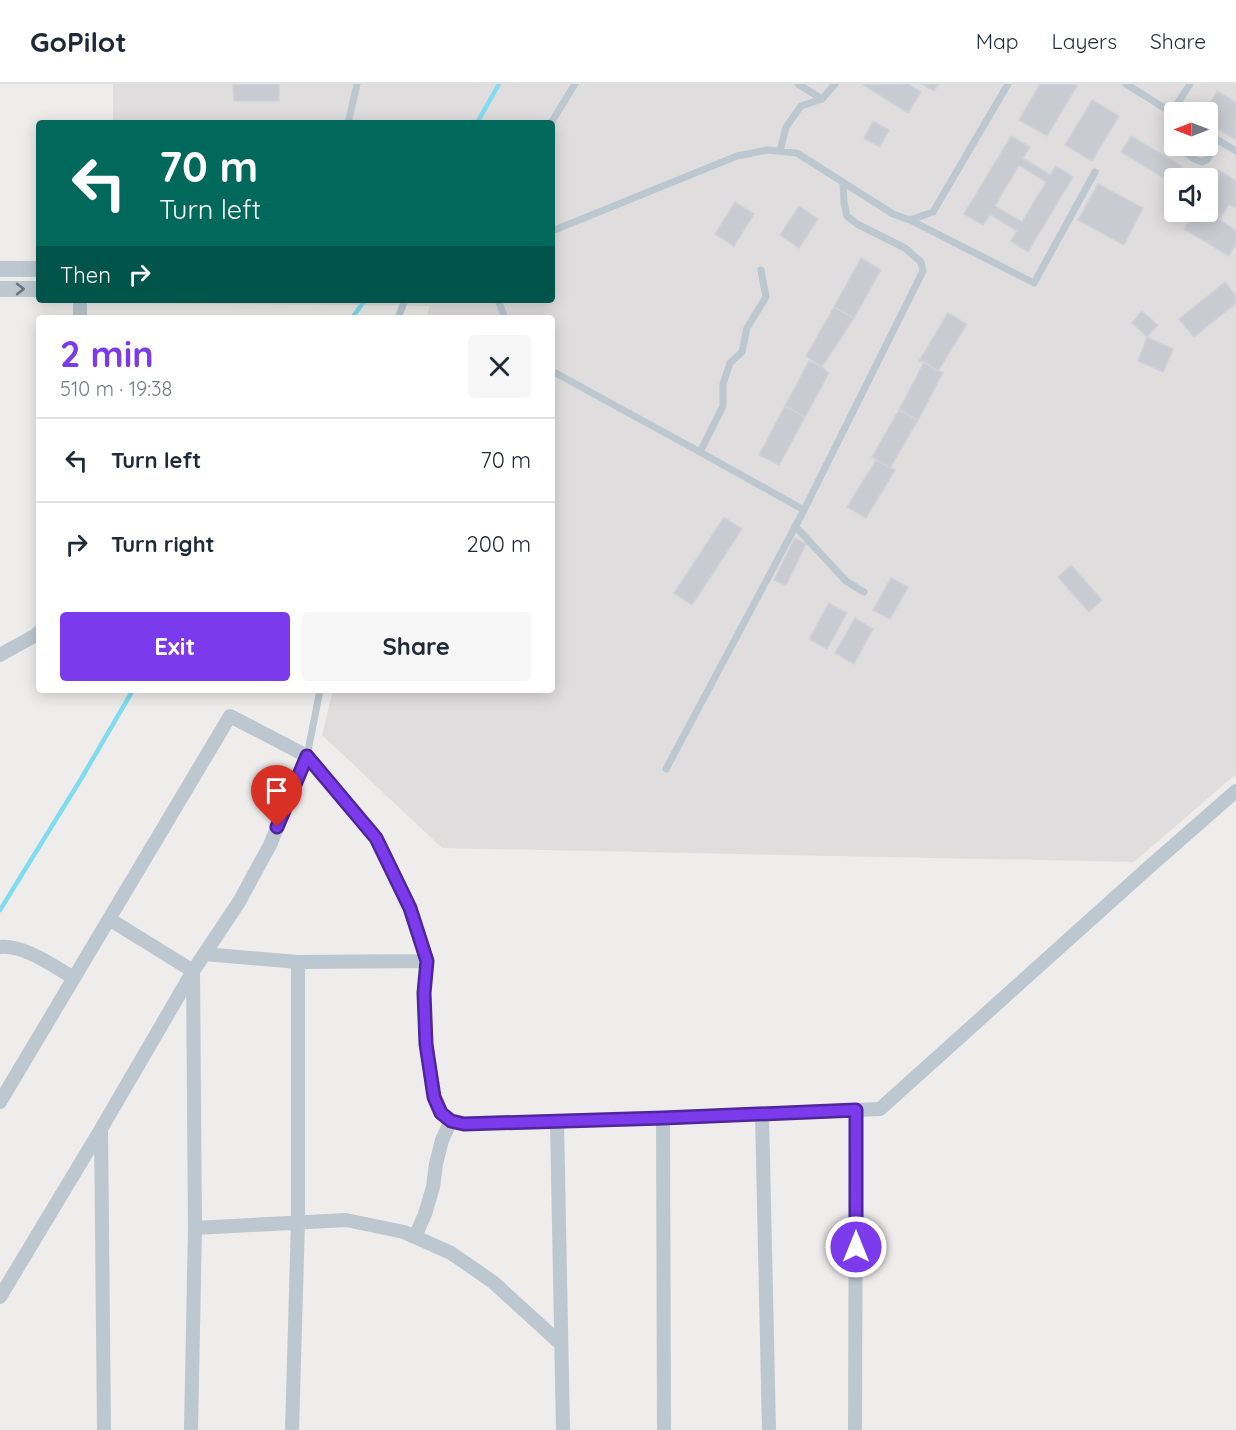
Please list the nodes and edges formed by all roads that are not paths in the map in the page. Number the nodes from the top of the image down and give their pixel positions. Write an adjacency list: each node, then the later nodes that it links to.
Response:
1 (357, 84): 11 (lane)
2 (575, 84): 12 (lane)
3 (798, 84): 8 (lane)
4 (835, 84): 8 (lane)
5 (1008, 84): 20 (lane)
6 (1126, 84): 10 (lane)
7 (1190, 84): 9 (lane)
8 (822, 99): 14 (lane)
9 (1179, 102)
10 (1164, 107)
11 (349, 120)
12 (553, 120)
13 (1218, 141): 15 (lane)
14 (780, 151): 19 (lane); 21 (lane)
15 (1236, 152)
16 (1190, 156): 17 (lane)
17 (1209, 156)
18 (1095, 172): 20 (lane)
19 (843, 182): 20 (lane); 29 (lane)
20 (910, 220)
21 (555, 230)
22 (0, 269): 23 (street)
23 (36, 269)
24 (761, 270): 28 (lane)
25 (0, 289): 26 (street, one-way to 26)
26 (36, 289)
27 (555, 373): 28 (lane)
28 (700, 452): 29 (lane)
29 (804, 510): 30 (lane)
30 (795, 526): 31 (lane); 36 (lane)
31 (864, 592)
32 (36, 635): 33 (street)
33 (0, 655)
34 (319, 693): 35 (lane)
35 (307, 756): 38 (street); 40 (street); 41 (street)
36 (666, 768)
37 (1236, 791): 46 (street)
38 (110, 919): 43 (street); 44 (street)
39 (0, 947): 44 (street)
40 (204, 954): 42 (street); 43 (street)
41 (427, 961): 42 (street); 49 (street)
42 (298, 962): 52 (street)
43 (193, 971): 51 (street); 53 (street)
44 (74, 978): 45 (street)
45 (0, 1102)
46 (856, 1110): 47 (street); 63 (street)
47 (762, 1114): 48 (street); 62 (street)
48 (663, 1118): 50 (street); 61 (street)
49 (451, 1121): 50 (street); 54 (street)
50 (557, 1122): 56 (street)
51 (101, 1129): 55 (street); 57 (street)
52 (298, 1222): 53 (street); 54 (street); 59 (street)
53 (195, 1228): 58 (street)
54 (414, 1237): 56 (street)
55 (0, 1297)
56 (561, 1344): 60 (street)
57 (104, 1430)
58 (191, 1430)
59 (292, 1430)
60 (563, 1430)
61 (664, 1430)
62 (769, 1430)
63 (855, 1430)

